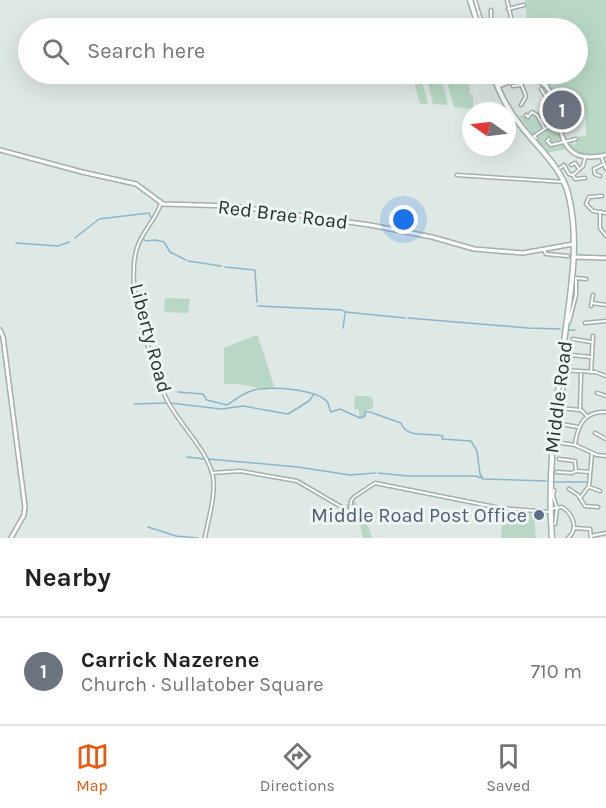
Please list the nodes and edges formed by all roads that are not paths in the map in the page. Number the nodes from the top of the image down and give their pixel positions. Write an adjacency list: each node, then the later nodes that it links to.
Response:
1 (471, 0): 7 (main road)
2 (476, 0): 8 (street)
3 (507, 0): 5 (street)
4 (524, 5): 5 (street)
5 (508, 9): 10 (street)
6 (491, 10): 9 (street)
7 (476, 18)
8 (480, 18)
9 (491, 18)
10 (510, 18)
11 (504, 84): 16 (street)
12 (542, 84): 17 (street)
13 (547, 84): 17 (street)
14 (514, 85): 15 (street)
15 (521, 85): 20 (street)
16 (498, 86): 44 (main road)
17 (546, 87): 19 (street)
18 (541, 89): 21 (street)
19 (554, 104): 21 (street); 24 (street)
20 (521, 105)
21 (548, 106): 22 (street)
22 (550, 112)
23 (526, 115): 27 (street)
24 (557, 117): 25 (street); 26 (street)
25 (576, 124)
26 (559, 125): 27 (street); 31 (street)
27 (545, 129): 28 (street)
28 (536, 138)
29 (549, 139): 31 (street)
30 (576, 139): 31 (street)
31 (564, 141): 34 (street)
32 (0, 150): 46 (street)
33 (604, 156): 34 (street); 35 (street)
34 (585, 158): 38 (street)
35 (604, 164): 39 (street); 42 (street)
36 (571, 165): 38 (street)
37 (560, 168): 40 (street)
38 (579, 169): 40 (street)
39 (606, 169)
40 (573, 175): 43 (street)
41 (457, 176): 44 (street)
42 (600, 176)
43 (584, 177)
44 (565, 182): 52 (main road, Middle Road)
45 (602, 196): 47 (street)
46 (161, 203): 53 (street, Red Brae Road); 95 (street, Liberty Road)
47 (600, 212): 48 (street); 49 (street)
48 (606, 213)
49 (600, 228): 50 (street); 51 (street)
50 (606, 229)
51 (606, 236)
52 (573, 244): 53 (street, Red Brae Road); 54 (main road, Middle Road)
53 (544, 250): 54 (street)
54 (570, 256): 55 (street); 57 (main road, Middle Road)
55 (606, 258)
56 (586, 279): 57 (street)
57 (573, 294): 61 (street); 71 (main road, Middle Road)
58 (592, 295): 59 (street)
59 (606, 304)
60 (606, 321): 62 (street)
61 (569, 322)
62 (585, 323)
63 (0, 330): 69 (street)
64 (593, 336): 66 (street)
65 (573, 339): 66 (street)
66 (592, 342): 68 (street)
67 (571, 355): 68 (street)
68 (591, 357): 74 (street)
69 (7, 365): 70 (street); 109 (street)
70 (0, 366)
71 (561, 370): 72 (street); 87 (main road, Middle Road)
72 (569, 371): 73 (street); 77 (street)
73 (580, 372): 74 (street); 80 (street)
74 (591, 372): 75 (street)
75 (606, 376)
76 (597, 393): 78 (street)
77 (563, 394)
78 (606, 396)
79 (560, 408): 80 (street)
80 (580, 410): 82 (street)
81 (606, 412): 82 (street)
82 (586, 416): 84 (street)
83 (561, 424): 84 (street)
84 (579, 427): 88 (street)
85 (596, 433): 86 (street)
86 (606, 439)
87 (552, 441): 88 (street); 103 (main road, Middle Road)
88 (575, 445): 89 (street)
89 (592, 452): 90 (street); 94 (street)
90 (606, 456)
91 (560, 459): 92 (street)
92 (576, 471): 93 (street); 94 (street)
93 (557, 472)
94 (590, 472): 96 (street)
95 (212, 473): 103 (street); 110 (street)
96 (589, 487): 99 (street); 100 (street)
97 (569, 489): 100 (street)
98 (554, 490): 102 (street)
99 (600, 491)
100 (580, 498): 101 (street)
101 (598, 507)
102 (557, 508): 103 (street); 104 (street); 105 (street)
103 (550, 511): 111 (main road, Middle Road)
104 (555, 524)
105 (574, 528): 107 (street); 108 (street)
106 (606, 532): 108 (street)
107 (573, 536): 112 (street)
108 (591, 537)
109 (11, 538)
110 (205, 538)
111 (552, 538)
112 (568, 538)

